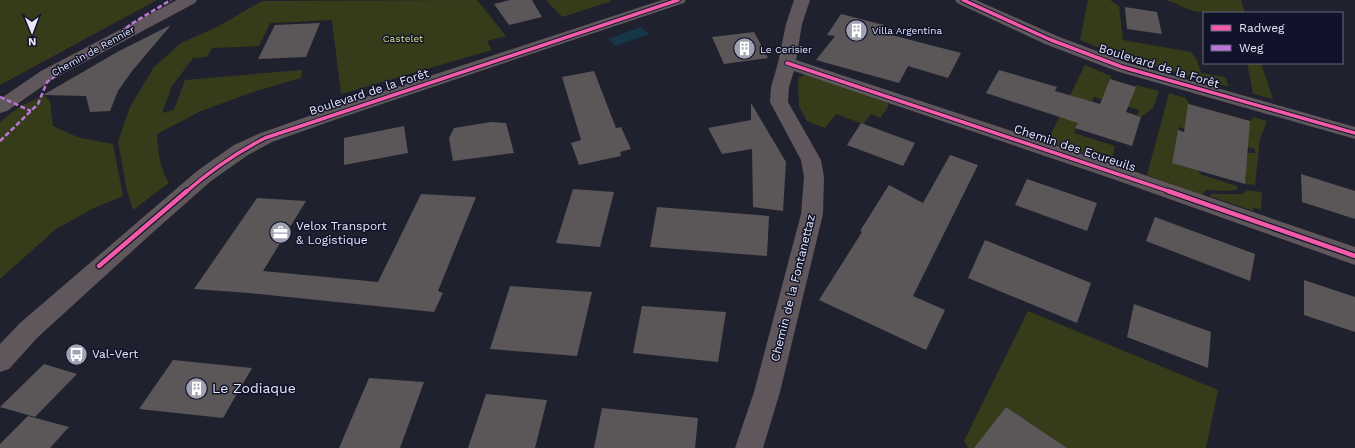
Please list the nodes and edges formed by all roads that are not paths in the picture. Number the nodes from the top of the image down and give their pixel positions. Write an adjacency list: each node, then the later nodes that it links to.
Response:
1 (189, 0): 6 (street, Chemin de Rennier)
2 (678, 0): 9 (street, Boulevard de la Forêt)
3 (802, 0): 5 (street, Chemin de la Fontanettaz)
4 (963, 0): 7 (street, Boulevard de la Forêt)
5 (787, 63): 8 (street, Chemin des Ecureuils); 12 (street, Chemin de la Fontanettaz)
6 (0, 107)
7 (1355, 133)
8 (1355, 256)
9 (29, 330): 10 (street, Boulevard de la Forêt); 11 (street, Boulevard de la Forêt)
10 (0, 349)
11 (0, 361)
12 (749, 448)

